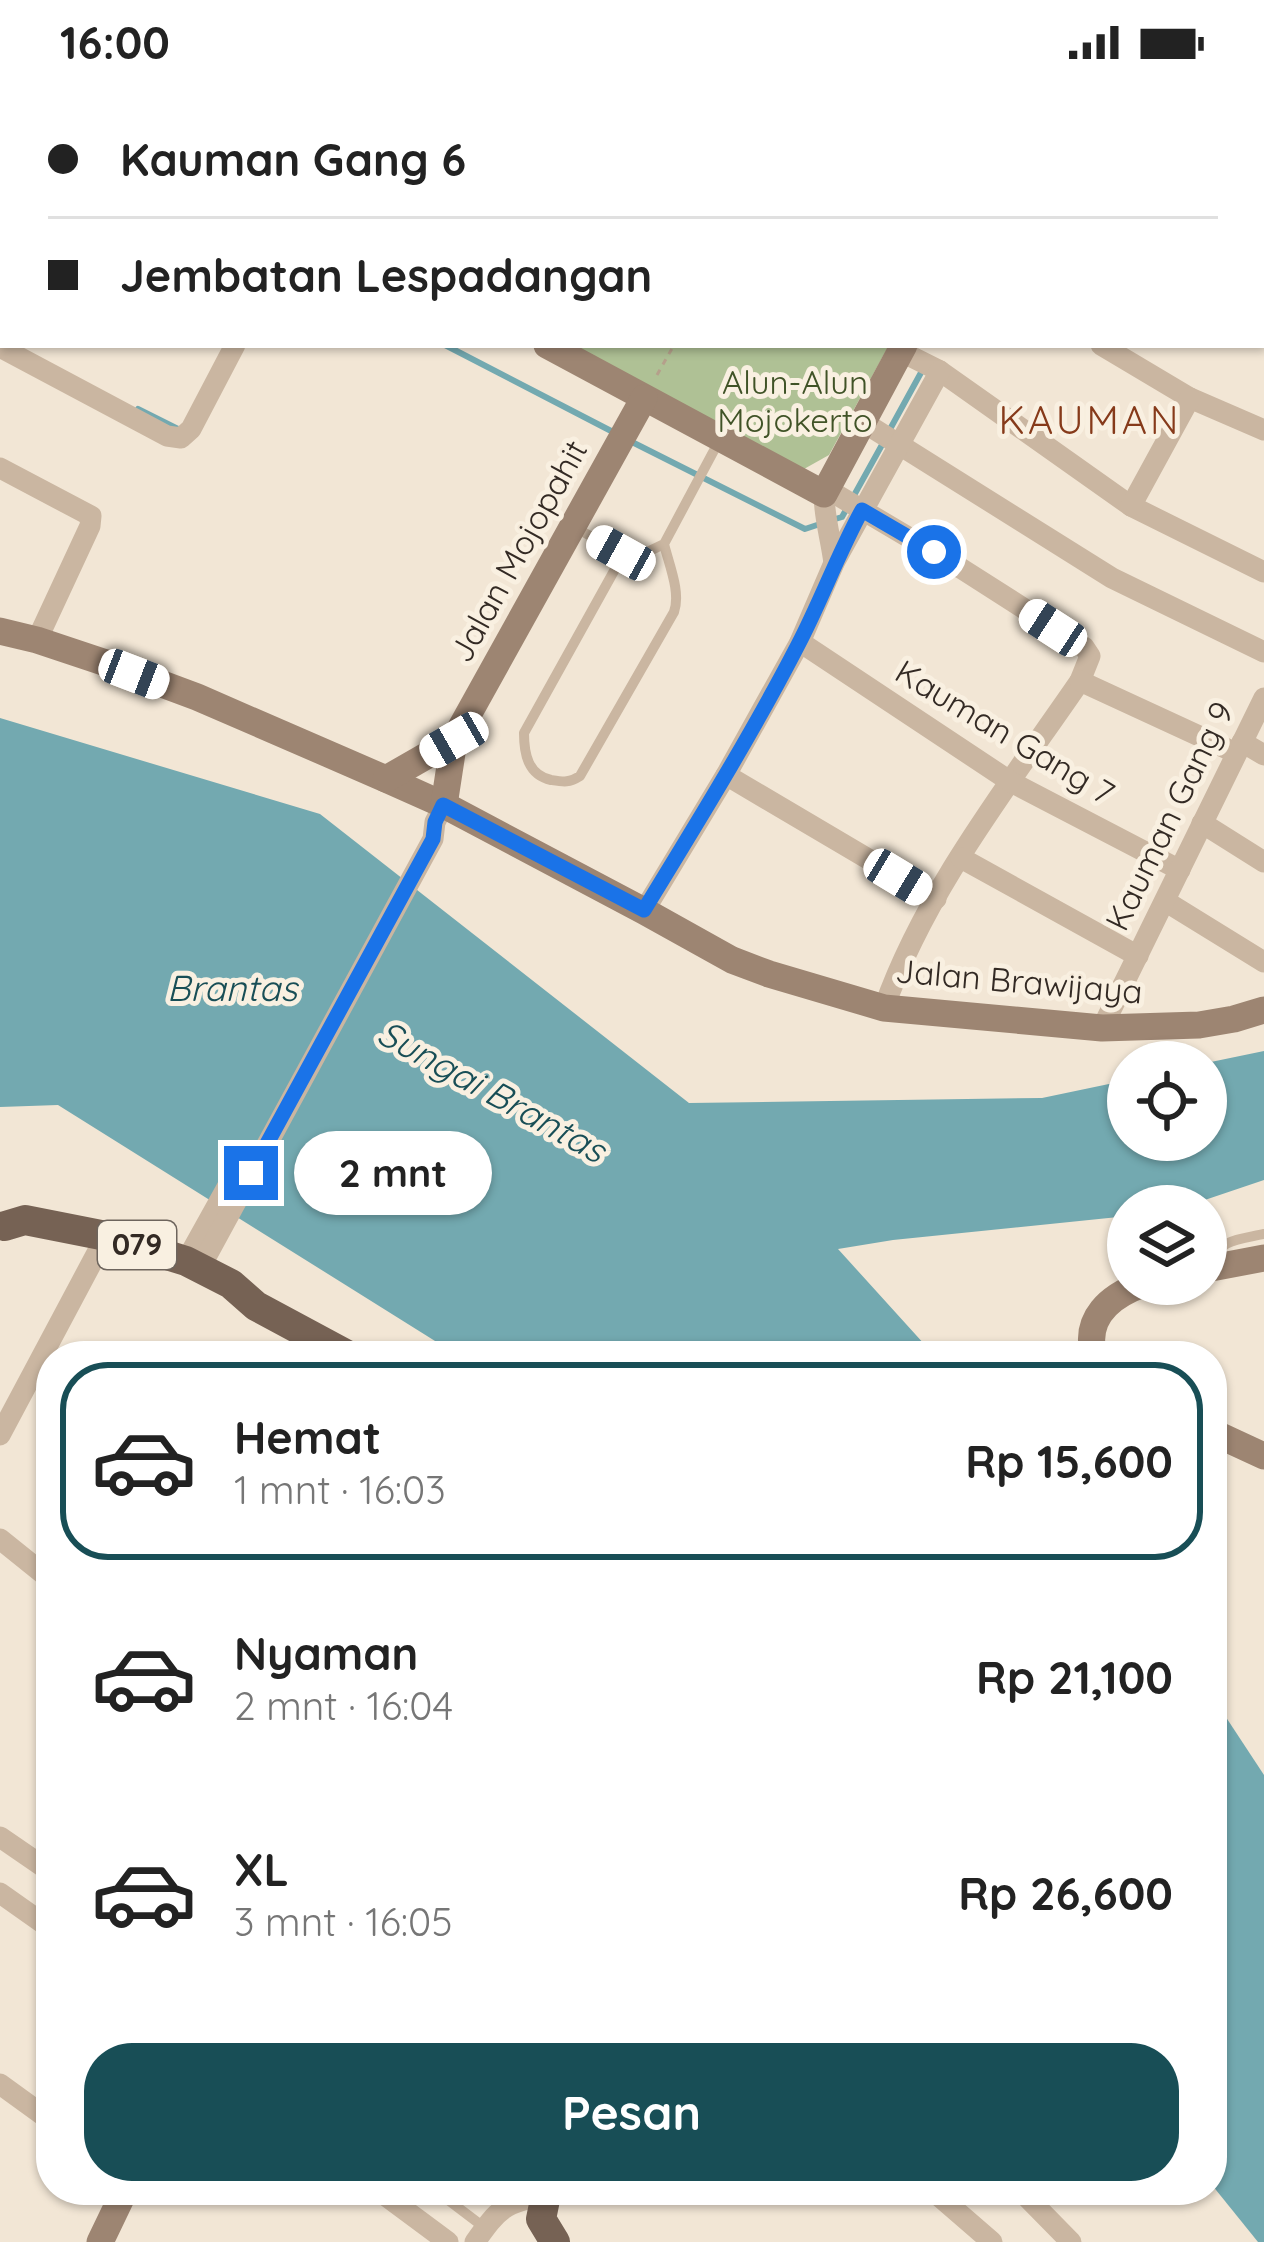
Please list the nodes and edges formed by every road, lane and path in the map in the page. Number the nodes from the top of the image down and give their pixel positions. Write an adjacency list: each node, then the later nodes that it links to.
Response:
1 (4, 348): 2 (street)
2 (234, 348)
3 (551, 348): 8 (main road)
4 (672, 348): 8 (path)
5 (1106, 348): 7 (street)
6 (920, 359): 10 (main road); 10 (street); 14 (street)
7 (1190, 398): 9 (street); 14 (street)
8 (638, 410): 11 (main road); 15 (main road, Jalan Mojopahit)
9 (1264, 430)
10 (885, 435): 13 (main road); 13 (street); 23 (street)
11 (715, 448): 13 (main road); 16 (lane)
12 (0, 468): 21 (street)
13 (838, 501): 18 (street); 18 (street); 24 (street)
14 (1131, 506): 19 (street)
15 (573, 527): 17 (lane); 26 (main road, Jalan Mojopahit)
16 (664, 544): 17 (lane); 17 (lane)
17 (626, 562)
18 (834, 563): 22 (street)
19 (1264, 572)
20 (0, 631): 21 (main road, Jalan Brawijaya)
21 (41, 633): 30 (main road, Jalan Brawijaya)
22 (800, 641): 29 (street); 31 (street, Kauman Gang 7)
23 (1264, 652)
24 (1080, 681): 27 (street); 31 (street)
25 (1264, 698): 27 (street, Kauman Gang 9)
26 (454, 740): 30 (main road); 33 (main road, Jalan Mojopahit)
27 (1239, 747): 28 (street); 32 (street, Kauman Gang 9)
28 (1264, 755)
29 (725, 776): 37 (street); 39 (street)
30 (386, 779): 33 (main road, Jalan Brawijaya)
31 (1011, 782): 34 (street); 36 (street, Kauman Gang 7)
32 (1202, 823): 35 (street); 36 (street, Kauman Gang 9)
33 (433, 825): 39 (main road, Jalan Brawijaya); 50 (street)
34 (961, 858): 37 (street); 40 (street)
35 (1264, 862)
36 (1180, 870): 38 (street, Kauman Gang 9)
37 (936, 899): 42 (street)
38 (1165, 901): 40 (street, Kauman Gang 9); 41 (street)
39 (644, 910): 42 (main road, Jalan Brawijaya)
40 (1138, 956): 44 (street, Kauman Gang 9)
41 (1264, 962)
42 (884, 1008): 44 (main road, Jalan Brawijaya)
43 (1264, 1010): 44 (main road, Jalan Brawijaya)
44 (1102, 1028)
45 (2, 1226): 47 (main road, 079)
46 (1264, 1234): 48 (lane)
47 (102, 1243): 50 (main road, 079); 53 (main road, 079); 54 (street)
48 (1227, 1243)
49 (1264, 1258): 51 (main road)
50 (196, 1259): 53 (main road, 079)
51 (1227, 1265)
52 (1107, 1304): 56 (main road)
53 (256, 1306): 55 (main road, 079)
54 (50, 1341)
55 (321, 1341)
56 (1092, 1341)
57 (36, 1367): 58 (street)
58 (0, 1435)
59 (1227, 1439): 60 (main road)
60 (1264, 1456)
61 (0, 1539): 62 (street)
62 (36, 1568)
63 (0, 1837): 64 (street)
64 (36, 1862)
65 (0, 1893): 66 (street)
66 (36, 1918)
67 (2, 2089): 68 (street)
68 (36, 2111)
69 (118, 2205): 77 (main road)
70 (398, 2205): 78 (street)
71 (450, 2205): 76 (lane)
72 (506, 2205): 76 (street)
73 (544, 2205): 79 (main road)
74 (949, 2205): 80 (street)
75 (1035, 2205): 81 (street)
76 (480, 2235)
77 (100, 2242)
78 (448, 2242)
79 (555, 2242)
80 (992, 2242)
81 (1071, 2242)

